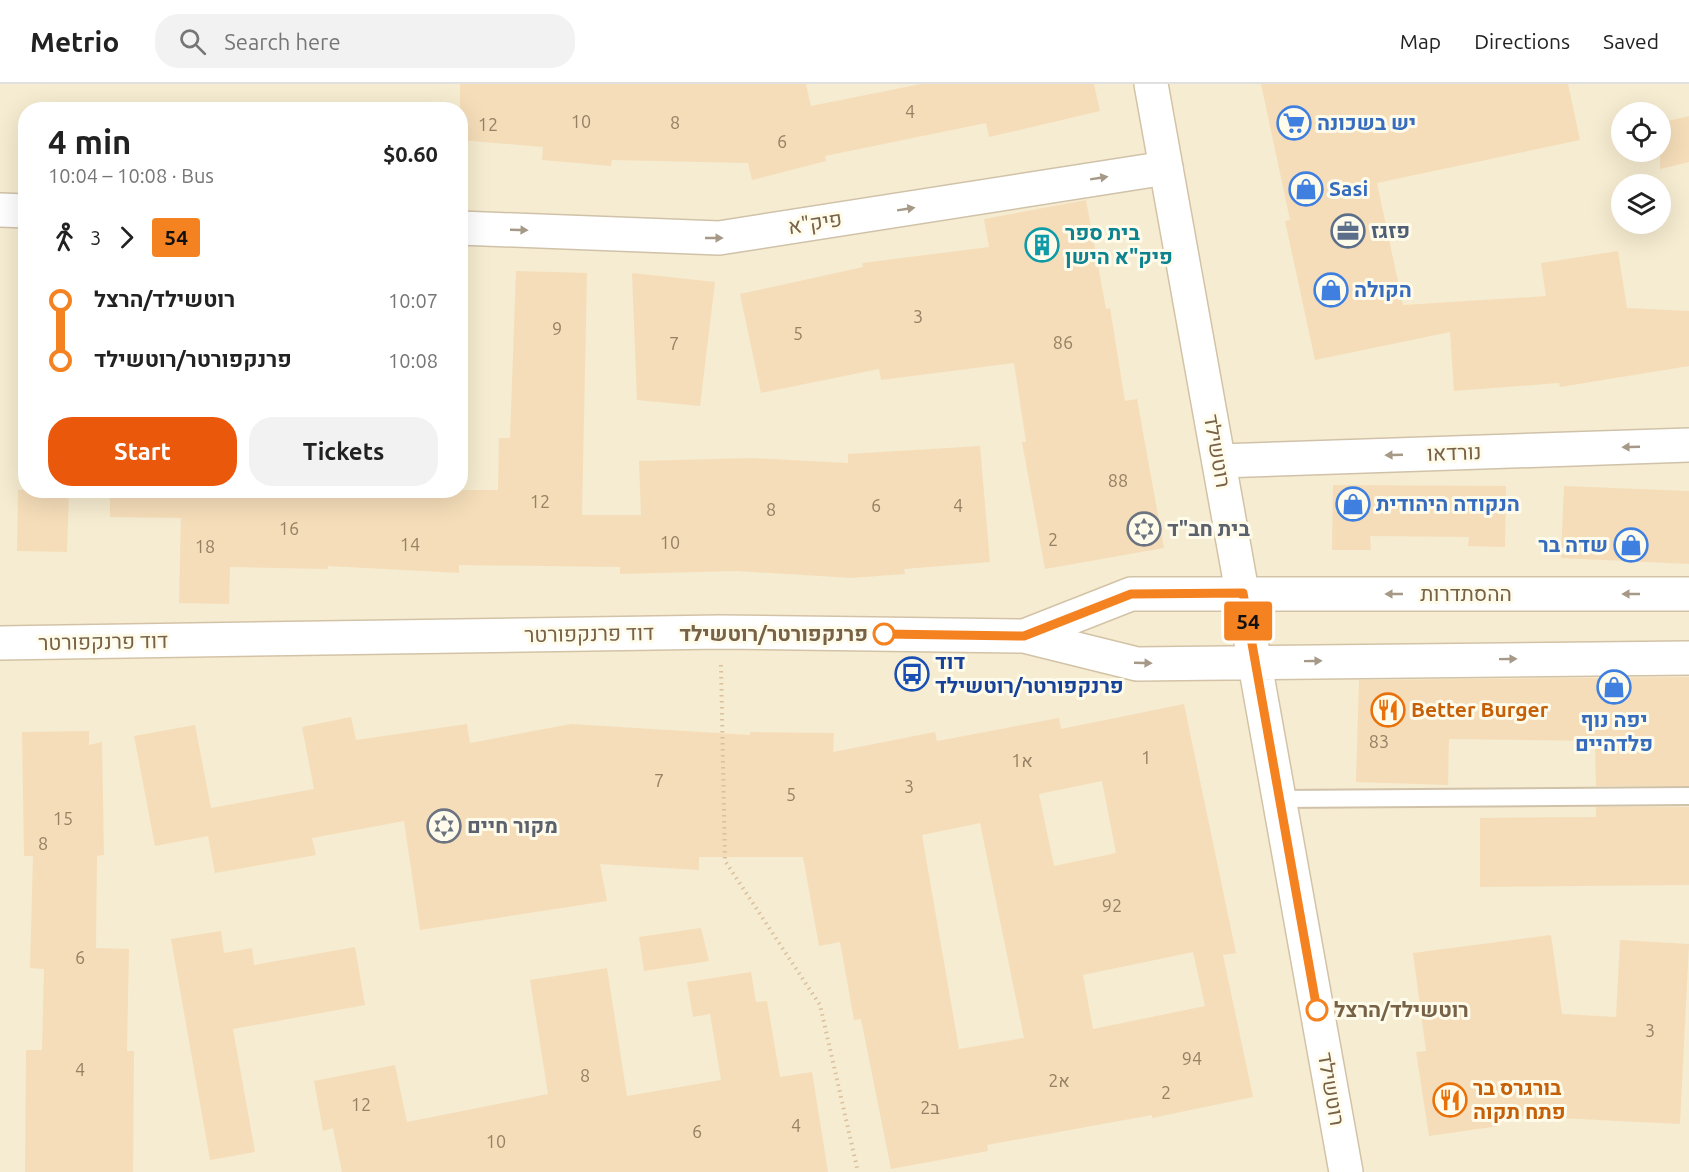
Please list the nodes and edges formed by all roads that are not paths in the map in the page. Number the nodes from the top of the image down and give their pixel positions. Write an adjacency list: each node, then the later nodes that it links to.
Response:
1 (1151, 84): 2 (street, רוטשילד)
2 (1166, 168): 5 (street, פיק"א, one-way to 2); 7 (street, רוטשילד)
3 (0, 210): 4 (street)
4 (18, 211)
5 (468, 228)
6 (1689, 445): 7 (street, נורדאו, one-way to 7)
7 (1219, 461): 8 (street, רוטשילד)
8 (1243, 593): 9 (street, ההסתדרות, one-way to 8); 10 (street, דוד פרנקפורטר); 13 (street, רוטשילד)
9 (1689, 594)
10 (1024, 636): 11 (street, דוד פרנקפורטר); 13 (street, one-way to 13)
11 (0, 643)
12 (1689, 658): 13 (street, one-way to 12)
13 (1255, 662): 15 (street, רוטשילד)
14 (1689, 796): 15 (lane)
15 (1279, 799): 16 (street, רוטשילד)
16 (1346, 1172)

